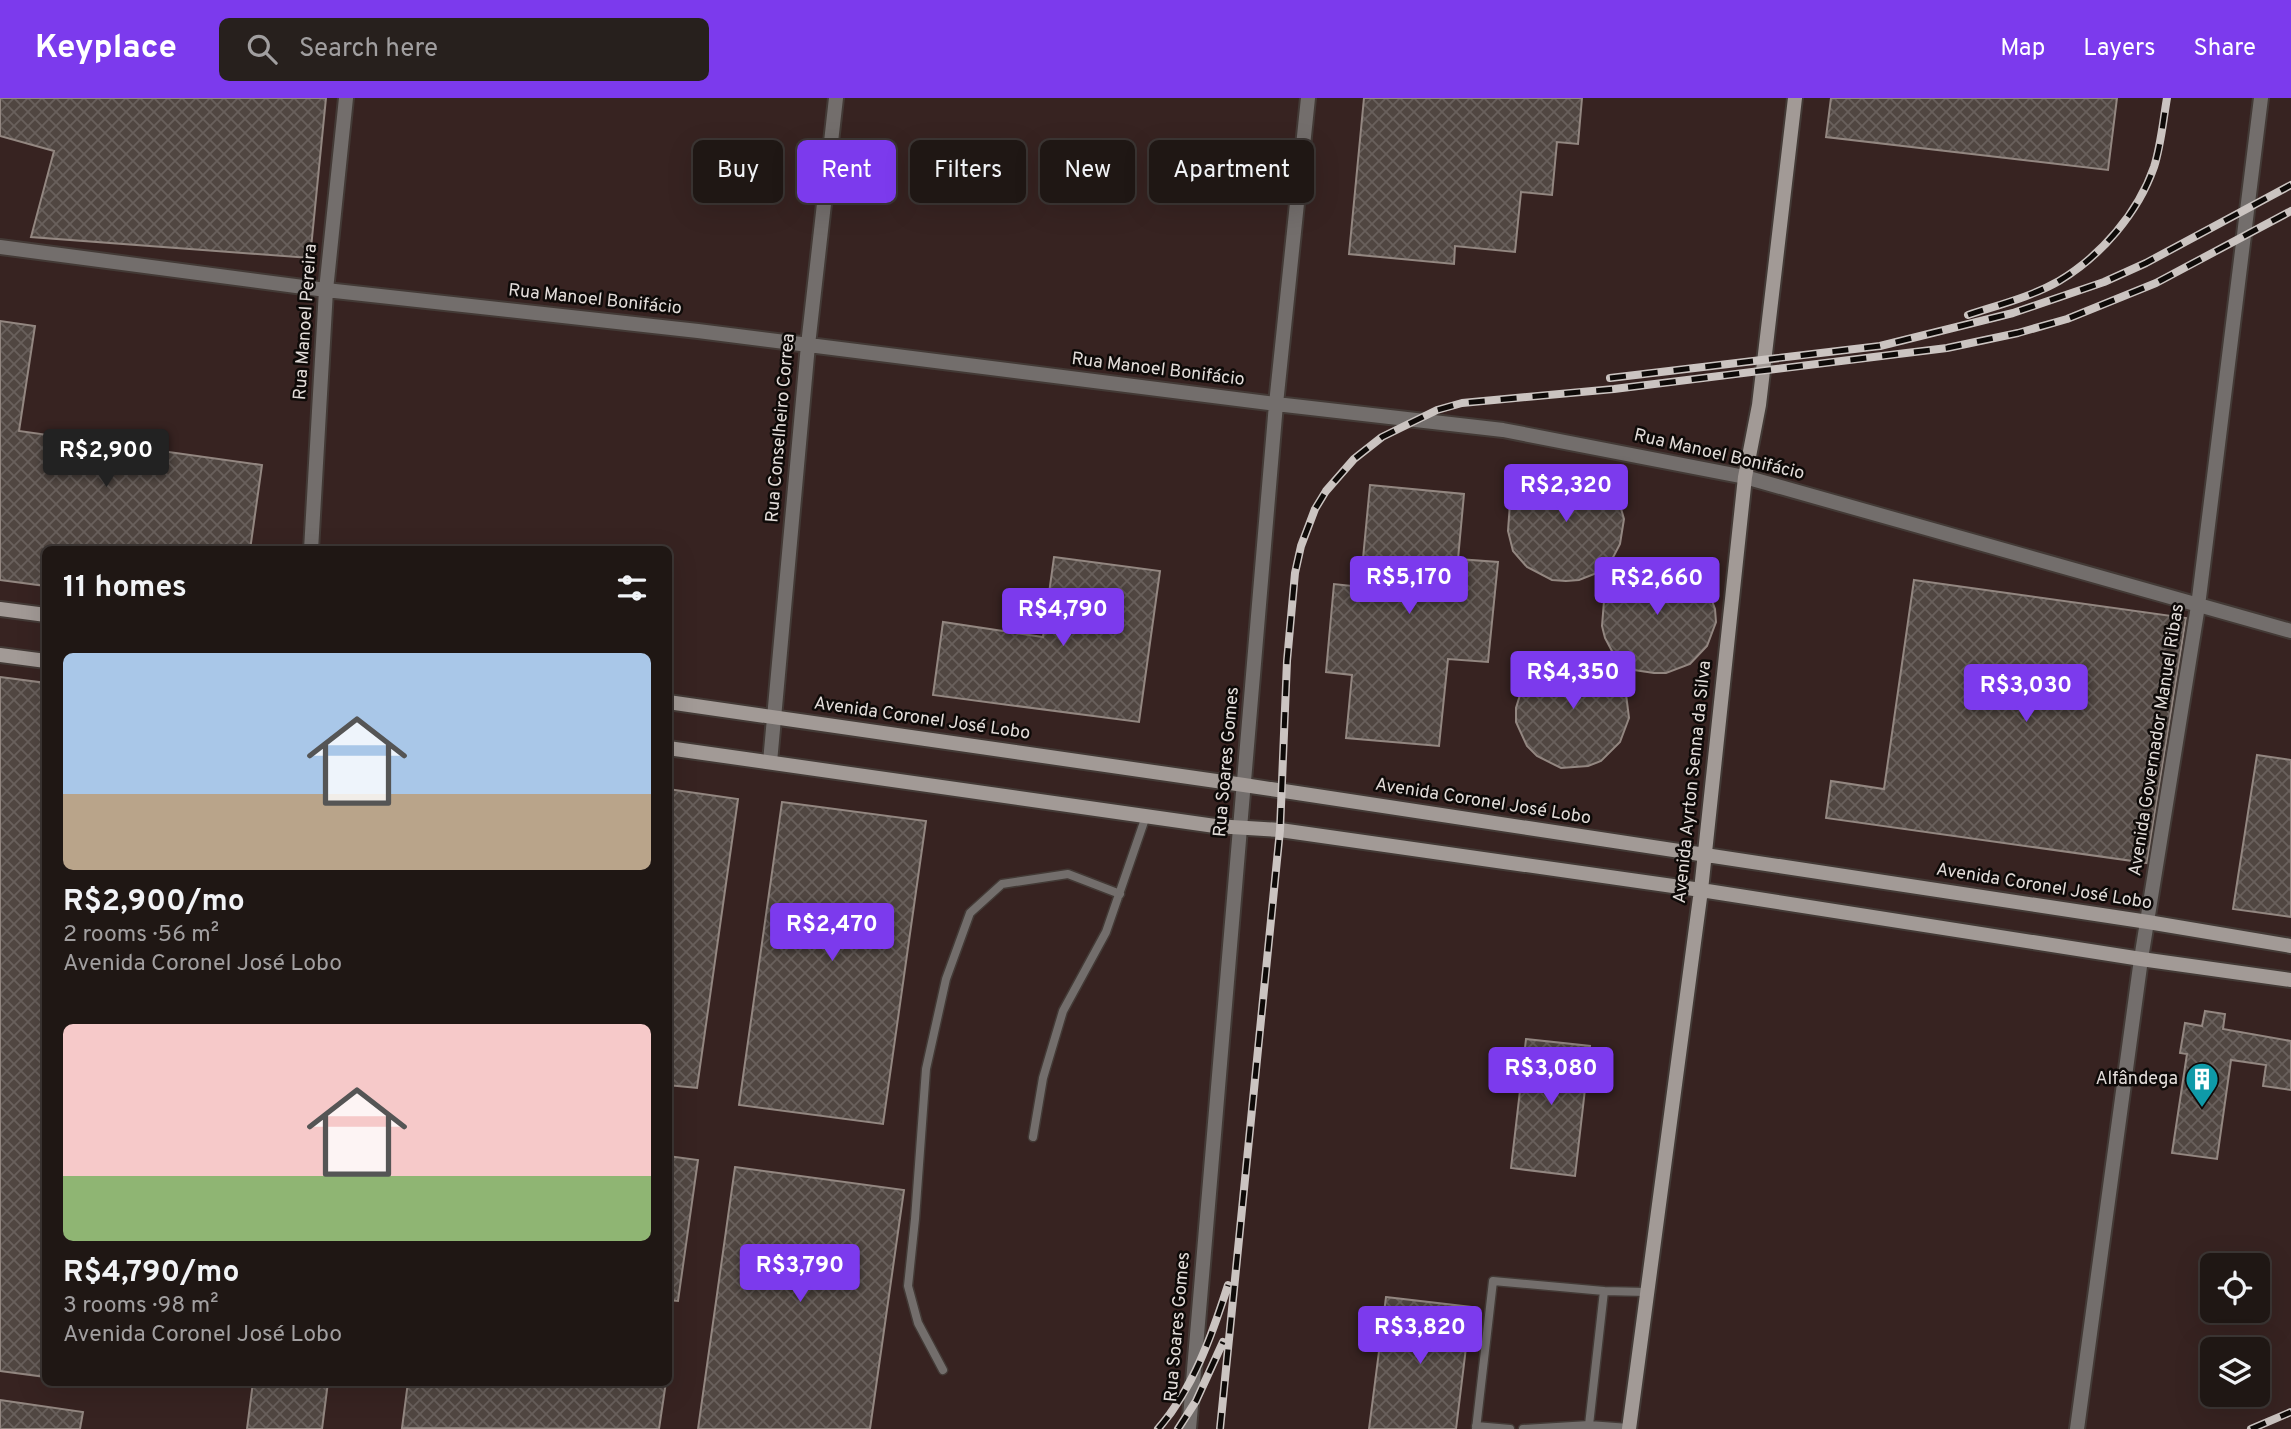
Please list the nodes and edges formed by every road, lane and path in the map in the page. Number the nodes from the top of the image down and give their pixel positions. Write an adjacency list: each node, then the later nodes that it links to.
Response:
1 (346, 98): 7 (street, Rua Manoel Pereira)
2 (836, 98): 8 (street, Rua Conselheiro Correa)
3 (1308, 98): 9 (street, Rua Soares Gomes)
4 (1795, 98): 10 (street, Avenida Ayrton Senna da Silva)
5 (2261, 98): 12 (street, Avenida Governador Manuel Ribas)
6 (0, 247): 7 (street, Rua Manoel Bonifácio)
7 (326, 290): 8 (street, Rua Manoel Bonifácio); 11 (street, Rua Manoel Pereira)
8 (808, 345): 9 (street, Rua Manoel Bonifácio); 19 (street, Rua Conselheiro Correa)
9 (1276, 404): 10 (street, Rua Manoel Bonifácio); 22 (street, Rua Soares Gomes)
10 (1745, 477): 12 (street, Rua Manoel Bonifácio); 25 (street, Avenida Ayrton Senna da Silva)
11 (311, 546)
12 (2198, 606): 15 (street, Rua Manoel Bonifácio); 28 (street, Avenida Governador Manuel Ribas)
13 (0, 609): 14 (street)
14 (42, 614)
15 (2291, 631)
16 (0, 655): 17 (street)
17 (42, 660)
18 (672, 703): 19 (street, Avenida Coronel José Lobo)
19 (775, 717): 21 (street, Rua Conselheiro Correa); 22 (street, Avenida Coronel José Lobo)
20 (672, 748): 21 (street)
21 (770, 762): 23 (street)
22 (1244, 785): 24 (street, Rua Soares Gomes); 25 (street, Avenida Coronel José Lobo)
23 (1146, 816): 24 (street); 27 (lane)
24 (1241, 828): 26 (street); 39 (street, Rua Soares Gomes)
25 (1705, 855): 26 (street, Avenida Ayrton Senna da Silva); 28 (street, Avenida Coronel José Lobo)
26 (1701, 890): 30 (street); 34 (street, Avenida Ayrton Senna da Silva)
27 (1120, 894): 32 (lane); 35 (lane)
28 (2148, 922): 29 (street, Avenida Coronel José Lobo); 30 (street, Avenida Governador Manuel Ribas)
29 (2291, 946)
30 (2141, 959): 31 (street); 42 (street, Avenida Governador Manuel Ribas)
31 (2291, 980)
32 (1033, 1137)
33 (1604, 1291): 34 (lane); 36 (lane); 37 (lane)
34 (1646, 1292): 38 (street, Avenida Ayrton Senna da Silva)
35 (943, 1370)
36 (1589, 1425): 38 (lane); 41 (lane)
37 (1476, 1427): 40 (lane)
38 (1629, 1428)
39 (1189, 1429)
40 (1510, 1429)
41 (1523, 1429)
42 (2077, 1429)

